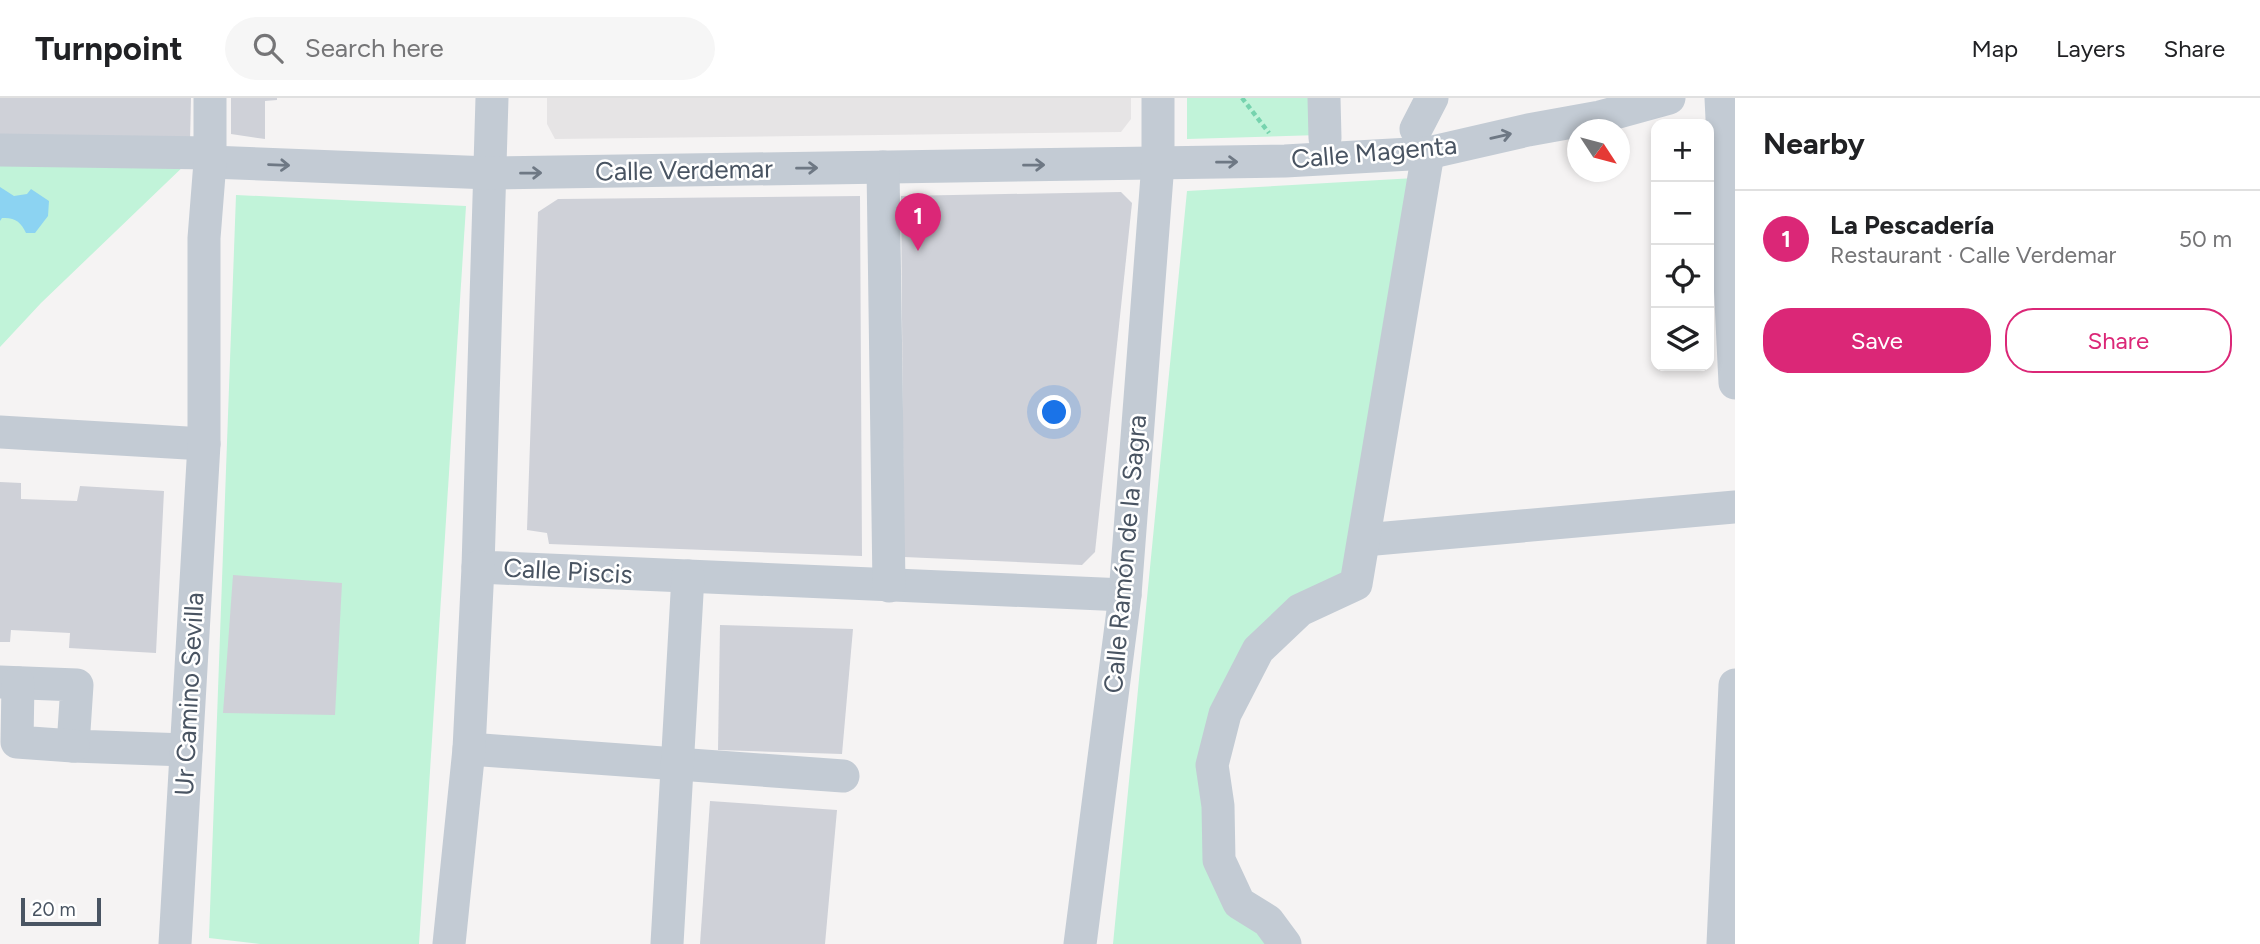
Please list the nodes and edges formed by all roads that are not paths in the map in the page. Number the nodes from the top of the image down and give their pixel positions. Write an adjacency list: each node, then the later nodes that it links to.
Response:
1 (210, 98): 11 (street, Ur Camino Sevilla)
2 (492, 98): 14 (street, Calle Piscis)
3 (1158, 98): 12 (street, Calle Ramón de la Sagra)
4 (1324, 98): 8 (street)
5 (1432, 98): 9 (street)
6 (1669, 98): 9 (street, Calle Magenta, one-way to 6)
7 (1721, 98): 15 (street)
8 (1325, 138)
9 (1422, 141): 12 (street, Calle Magenta, one-way to 9); 19 (street)
10 (0, 150): 11 (street, Calle Verdemar)
11 (211, 158): 14 (street, Calle Verdemar, one-way to 14); 17 (street, Ur Camino Sevilla)
12 (1158, 163): 13 (street, Calle Verdemar, one-way to 12); 23 (street, Calle Ramón de la Sagra)
13 (883, 167): 14 (street, Calle Verdemar, one-way to 13); 22 (street)
14 (490, 173): 20 (street, Calle Piscis)
15 (1735, 383)
16 (0, 432): 17 (street)
17 (204, 444): 28 (street, Ur Camino Sevilla)
18 (1735, 507): 19 (street)
19 (1364, 540): 35 (street)
20 (478, 567): 21 (street, Calle Piscis); 27 (street)
21 (688, 576): 22 (street, Calle Piscis); 29 (street)
22 (890, 586): 23 (street, Calle Piscis)
23 (1125, 595): 34 (street, Calle Ramón de la Sagra)
24 (9, 682): 26 (street); 26 (street)
25 (1735, 685): 36 (street)
26 (73, 746): 28 (street)
27 (469, 749): 29 (street); 32 (street)
28 (186, 750): 31 (street, Ur Camino Sevilla)
29 (678, 764): 30 (street); 33 (street)
30 (843, 776)
31 (175, 944)
32 (449, 944)
33 (667, 944)
34 (1080, 944)
35 (1285, 944)
36 (1723, 944)

